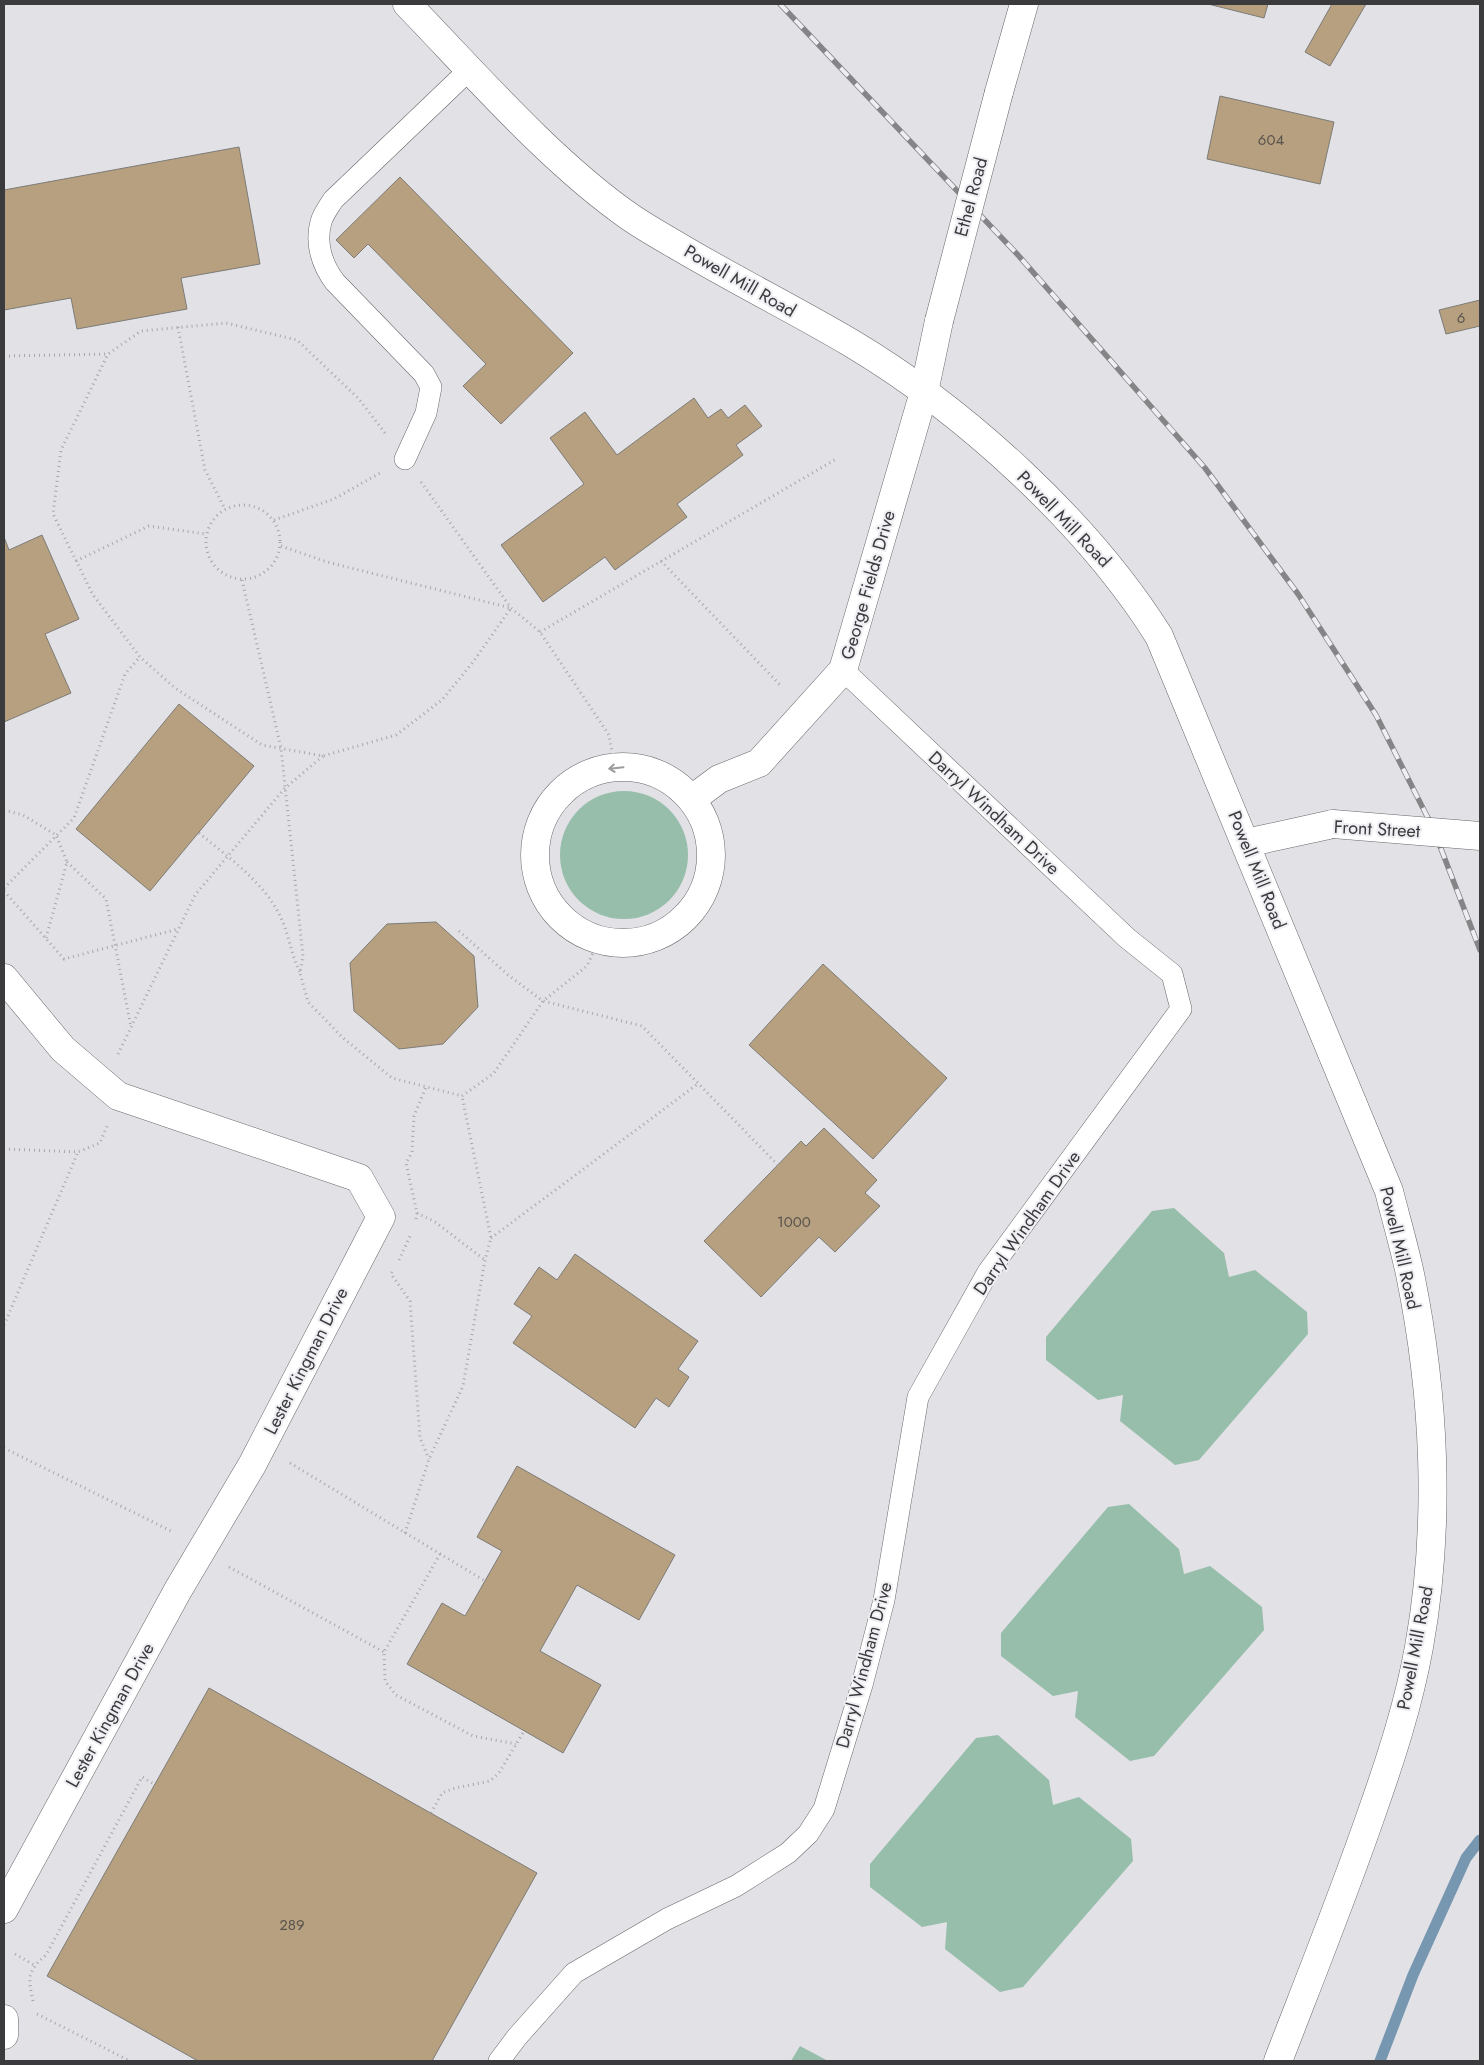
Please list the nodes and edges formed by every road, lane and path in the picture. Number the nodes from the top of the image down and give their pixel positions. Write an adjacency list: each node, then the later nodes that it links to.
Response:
1 (407, 4): 3 (street, Powell Mill Road)
2 (1024, 4): 7 (street, Ethel Road, bridge)
3 (470, 68): 7 (street, Powell Mill Road); 9 (lane)
4 (178, 328): 5 (path); 9 (path); 10 (path)
5 (108, 354): 6 (path); 14 (path)
6 (4, 356)
7 (924, 392): 20 (street, George Fields Drive); 31 (street, Powell Mill Road)
8 (838, 458): 15 (path)
9 (405, 459): 11 (path); 17 (path)
10 (225, 509): 11 (path); 12 (path)
11 (274, 520): 13 (path)
12 (206, 534): 14 (path); 16 (path)
13 (281, 546): 16 (path); 17 (path)
14 (76, 561): 19 (path)
15 (661, 561): 18 (path); 21 (path)
16 (242, 580): 22 (path)
17 (512, 608): 18 (path); 23 (path)
18 (540, 632): 24 (path)
19 (140, 657): 22 (path); 29 (path)
20 (843, 670): 21 (street, George Fields Drive); 74 (lane, Darryl Windham Drive)
21 (806, 711): 26 (street, George Fields Drive)
22 (281, 748): 23 (path); 25 (path)
23 (323, 756): 25 (path)
24 (616, 768): 26 (street, one-way to 24); 38 (street)
25 (285, 788): 32 (path); 40 (path)
26 (692, 799): 38 (street)
27 (4, 810): 29 (path)
28 (199, 833): 32 (path)
29 (56, 834): 33 (path); 34 (path)
30 (1480, 836): 31 (street, Front Street, bridge)
31 (1246, 843): 75 (street, Powell Mill Road)
32 (227, 857): 35 (path); 40 (path)
33 (68, 862): 37 (path); 39 (path)
34 (4, 889): 37 (path)
35 (178, 929): 39 (path); 43 (path)
36 (459, 931): 42 (path)
37 (46, 939): 39 (path)
38 (598, 939): 42 (path)
39 (116, 945): 43 (path)
40 (300, 973): 45 (path)
41 (4, 978): 46 (street, Lester Kingman Drive)
42 (544, 1001): 44 (path); 47 (path)
43 (131, 1028): 46 (path)
44 (699, 1083): 50 (path); 54 (path)
45 (426, 1087): 47 (path); 51 (path)
46 (118, 1096): 49 (path); 57 (street, Lester Kingman Drive)
47 (462, 1096): 54 (path)
48 (4, 1150): 49 (path)
49 (78, 1152): 56 (path)
50 (778, 1164)
51 (417, 1213): 52 (path); 55 (path)
52 (415, 1222)
53 (412, 1231): 58 (path)
54 (491, 1238): 55 (path)
55 (485, 1260): 58 (path)
56 (4, 1325)
57 (261, 1446): 59 (path); 66 (street, Lester Kingman Drive)
58 (429, 1459): 59 (path)
59 (405, 1533): 60 (path)
60 (440, 1554): 61 (path); 63 (path)
61 (485, 1581)
62 (524, 1731): 63 (path)
63 (516, 1744): 65 (path)
64 (154, 1784): 68 (path)
65 (431, 1813)
66 (4, 1909)
67 (15, 1954): 68 (path)
68 (34, 1965): 69 (path)
69 (33, 2004)
70 (35, 2012): 73 (path)
71 (4, 2019): 72 (street)
72 (4, 2035)
73 (130, 2061)
74 (499, 2061)
75 (1278, 2061)

